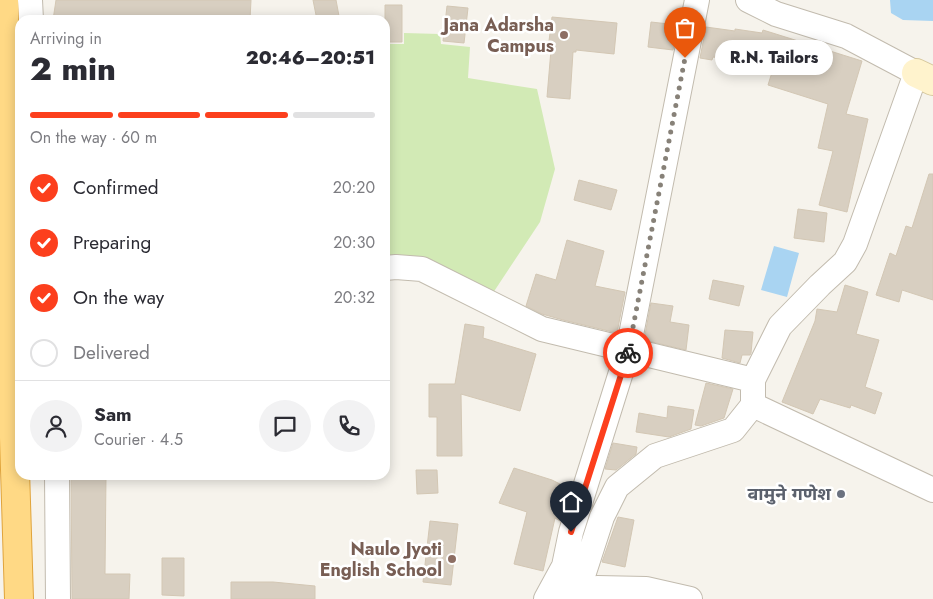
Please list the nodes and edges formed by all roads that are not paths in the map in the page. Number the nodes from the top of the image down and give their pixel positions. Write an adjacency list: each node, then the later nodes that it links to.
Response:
1 (4, 0): 11 (highway)
2 (30, 0): 5 (street)
3 (697, 0): 8 (street)
4 (748, 0): 6 (street)
5 (31, 15)
6 (924, 77): 9 (street)
7 (390, 267): 8 (street)
8 (628, 350): 9 (street); 18 (street)
9 (753, 380): 10 (street)
10 (753, 405): 14 (street); 15 (street)
11 (15, 470)
12 (15, 480): 16 (highway)
13 (56, 480): 17 (street)
14 (933, 490)
15 (569, 597): 19 (street)
16 (19, 599)
17 (58, 599)
18 (546, 599)
19 (690, 599)

